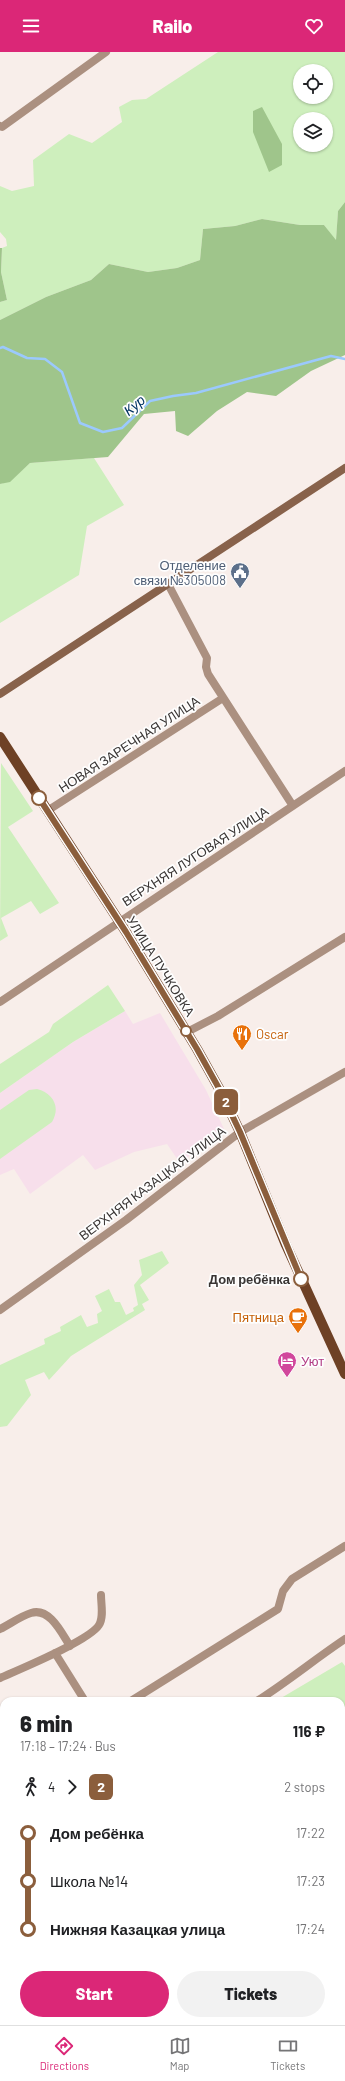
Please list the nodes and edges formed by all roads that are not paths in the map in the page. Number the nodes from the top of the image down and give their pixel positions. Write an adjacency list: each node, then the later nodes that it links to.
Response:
1 (106, 52): 2 (street)
2 (97, 55): 3 (street)
3 (1, 126)
4 (345, 468): 5 (street)
5 (168, 584): 6 (street); 7 (street)
6 (0, 694)
7 (224, 698): 10 (street); 11 (street, НОВАЯ ЗАРЕЧНАЯ УЛИЦА)
8 (0, 737): 11 (main road, УЛИЦА ПУЧКОВКА)
9 (345, 772): 10 (street, ВЕРХНЯЯ ЛУГОВАЯ УЛИЦА)
10 (293, 806): 12 (street, ВЕРХНЯЯ ЛУГОВАЯ УЛИЦА)
11 (47, 811): 12 (main road, УЛИЦА ПУЧКОВКА)
12 (118, 921): 14 (street, ВЕРХНЯЯ ЛУГОВАЯ УЛИЦА); 15 (main road, УЛИЦА ПУЧКОВКА)
13 (345, 937): 15 (street)
14 (0, 1002)
15 (187, 1032): 17 (main road, УЛИЦА ПУЧКОВКА)
16 (345, 1072): 17 (street, ВЕРХНЯЯ КАЗАЦКАЯ УЛИЦА)
17 (240, 1132): 18 (street, ВЕРХНЯЯ КАЗАЦКАЯ УЛИЦА); 19 (main road, УЛИЦА ПУЧКОВКА)
18 (0, 1310)
19 (345, 1374)
20 (345, 1546): 28 (street)
21 (101, 1594): 24 (street)
22 (0, 1629): 24 (street)
23 (345, 1639): 29 (street)
24 (70, 1646): 25 (street)
25 (55, 1652): 26 (street); 27 (street)
26 (0, 1678)
27 (83, 1697)
28 (137, 1697)
29 (263, 1697)

